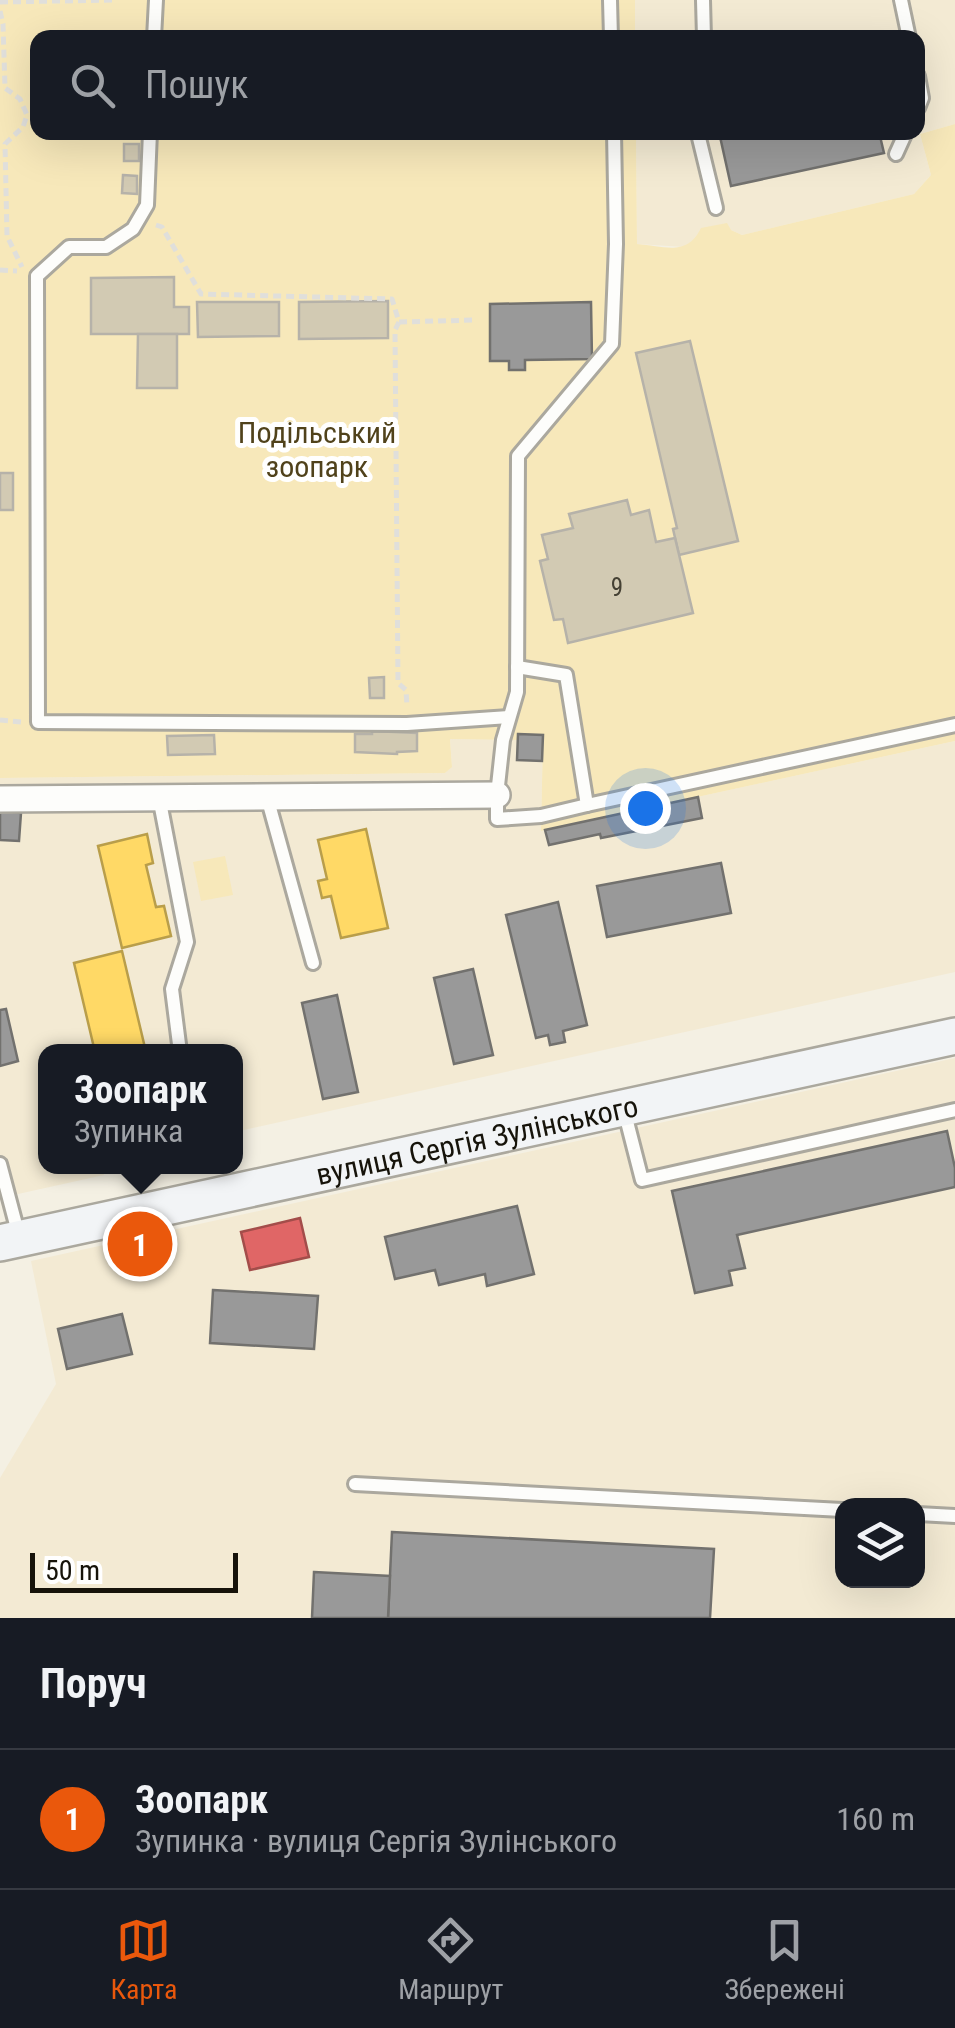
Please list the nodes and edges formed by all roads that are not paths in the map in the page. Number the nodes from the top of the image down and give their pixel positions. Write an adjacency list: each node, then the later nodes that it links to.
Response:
1 (156, 0): 5 (lane)
2 (610, 0): 6 (lane)
3 (703, 0): 7 (lane)
4 (901, 0): 8 (lane)
5 (154, 30)
6 (611, 30)
7 (704, 30)
8 (907, 30)
9 (150, 140): 16 (lane)
10 (614, 140): 15 (lane)
11 (699, 140): 14 (lane)
12 (902, 140): 13 (lane)
13 (896, 154)
14 (716, 208)
15 (517, 667): 16 (lane); 22 (lane)
16 (510, 717): 18 (lane)
17 (955, 725): 22 (lane)
18 (497, 795): 19 (street); 22 (lane)
19 (267, 796): 20 (street); 23 (lane)
20 (159, 797): 21 (street); 25 (lane)
21 (0, 799)
22 (586, 805)
23 (313, 963)
24 (955, 1036): 26 (street, вулиця Сергія Зулінського)
25 (179, 1044)
26 (624, 1107): 27 (lane); 29 (street, вулиця Сергія Зулінського)
27 (955, 1110)
28 (0, 1164): 29 (lane)
29 (10, 1240)
30 (354, 1484): 31 (lane)
31 (835, 1510)
32 (925, 1514): 33 (lane)
33 (955, 1516)

